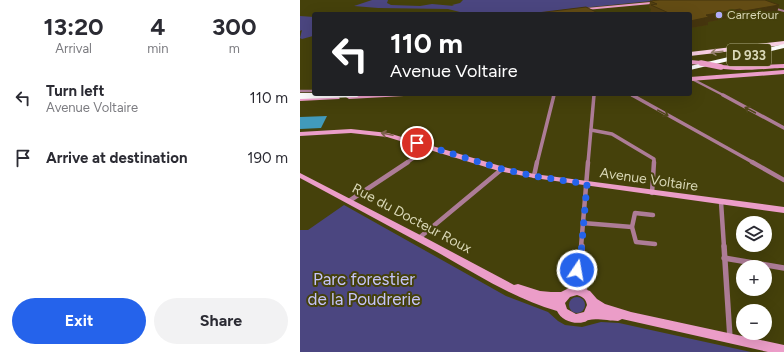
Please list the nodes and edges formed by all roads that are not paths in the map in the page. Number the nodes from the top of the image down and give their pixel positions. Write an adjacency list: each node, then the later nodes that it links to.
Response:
1 (664, 2): 4 (street)
2 (768, 6): 3 (street)
3 (784, 11)
4 (591, 12)
5 (784, 46): 6 (main road, one-way to 6); 10 (highway, D 933)
6 (692, 54)
7 (692, 61): 11 (street, bridge)
8 (784, 66): 9 (street)
9 (737, 68): 11 (street); 11 (street)
10 (692, 69)
11 (720, 69): 13 (highway)
12 (784, 72): 14 (street)
13 (692, 78)
14 (692, 78)
15 (692, 79): 24 (street, one-way to 15)
16 (312, 92): 17 (highway)
17 (300, 94): 18 (highway)
18 (312, 94)
19 (369, 96): 23 (street)
20 (554, 96): 30 (street)
21 (594, 96): 25 (street)
22 (633, 96): 31 (street, one-way to 31)
23 (300, 100)
24 (784, 128)
25 (591, 130): 32 (street); 33 (street)
26 (300, 134): 27 (street, Avenue Voltaire, one-way to 26)
27 (432, 147): 28 (street, Avenue Voltaire); 34 (street)
28 (502, 169): 30 (street, Avenue Voltaire); 40 (street)
29 (300, 175): 34 (street, Rue du Docteur Roux)
30 (534, 176): 32 (street, Avenue Voltaire)
31 (784, 180)
32 (587, 184): 33 (street, Avenue Voltaire); 38 (street)
33 (652, 193): 35 (street, Avenue Voltaire)
34 (349, 201): 40 (street, Rue du Docteur Roux)
35 (721, 202): 36 (street, Avenue Voltaire); 43 (street)
36 (784, 210)
37 (653, 215): 39 (street)
38 (583, 223): 39 (street); 42 (street)
39 (632, 227): 41 (street)
40 (419, 238): 45 (street, Rue du Docteur Roux)
41 (655, 244)
42 (581, 254): 46 (street); 47 (street)
43 (724, 258): 44 (street); 51 (street)
44 (784, 268)
45 (500, 282): 46 (street, Rue du Docteur Roux); 48 (street, Rue du Docteur Roux)
46 (567, 294): 47 (street); 48 (street)
47 (589, 298): 49 (street); 50 (street)
48 (560, 308): 49 (street)
49 (589, 315): 50 (street)
50 (631, 317): 51 (street)
51 (730, 338): 52 (street)
52 (784, 350)

